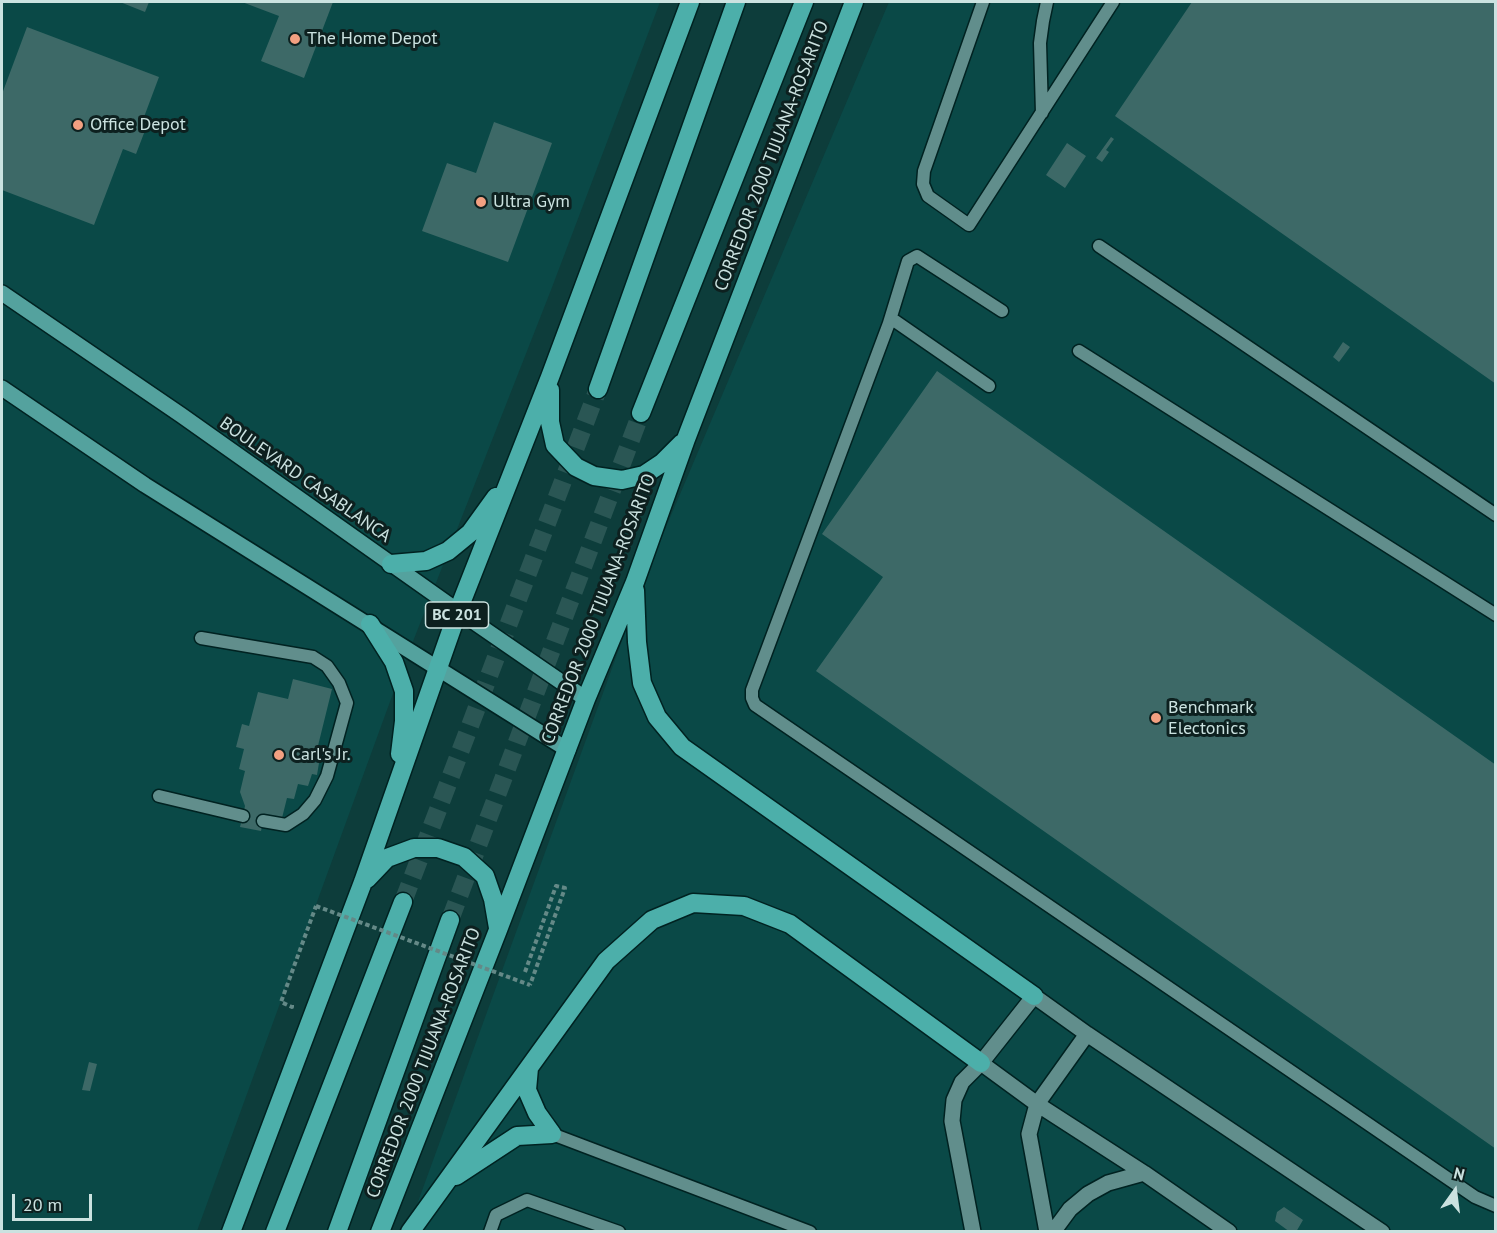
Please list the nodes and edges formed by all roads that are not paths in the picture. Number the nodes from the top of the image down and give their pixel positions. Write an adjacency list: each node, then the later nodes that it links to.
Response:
1 (690, 2): 14 (highway, BC 201)
2 (735, 2): 17 (highway)
3 (804, 2): 18 (highway)
4 (854, 2): 19 (highway, CORREDOR 2000 TIJUANA-ROSARITO)
5 (983, 2): 8 (lane)
6 (1047, 2): 8 (lane)
7 (1113, 2): 8 (lane)
8 (1042, 114)
9 (1099, 246): 21 (lane)
10 (2, 293): 22 (main road, BOULEVARD CASABLANCA)
11 (1002, 311): 12 (lane)
12 (889, 323): 15 (lane); 47 (lane)
13 (1079, 351): 25 (lane)
14 (550, 377): 19 (highway); 20 (highway, BC 201)
15 (989, 386)
16 (2, 388): 26 (main road)
17 (598, 389)
18 (641, 413)
19 (686, 439): 23 (highway, CORREDOR 2000 TIJUANA-ROSARITO)
20 (513, 474): 22 (highway); 24 (highway, BC 201)
21 (1496, 515)
22 (391, 564): 24 (main road, BOULEVARD CASABLANCA)
23 (635, 582): 29 (highway, CORREDOR 2000 TIJUANA-ROSARITO); 39 (highway)
24 (458, 611): 28 (highway, BC 201); 29 (main road, BOULEVARD CASABLANCA)
25 (1496, 615)
26 (369, 624): 28 (main road); 31 (highway)
27 (201, 638): 34 (lane)
28 (438, 668): 30 (main road); 31 (highway, BC 201)
29 (586, 699): 30 (highway, CORREDOR 2000 TIJUANA-ROSARITO)
30 (567, 750): 38 (highway, CORREDOR 2000 TIJUANA-ROSARITO)
31 (396, 786): 35 (highway, BC 201)
32 (159, 796): 33 (lane)
33 (243, 816)
34 (263, 821)
35 (363, 882): 38 (highway); 48 (highway, BC 201)
36 (403, 902): 49 (highway)
37 (450, 920): 50 (highway)
38 (498, 930): 51 (highway, CORREDOR 2000 TIJUANA-ROSARITO)
39 (1034, 996): 40 (main road); 41 (main road)
40 (1087, 1034): 43 (main road); 60 (main road)
41 (981, 1063): 42 (highway); 43 (main road); 56 (main road)
42 (529, 1068): 44 (highway); 46 (highway)
43 (1037, 1104): 45 (main road); 57 (main road)
44 (552, 1134): 46 (highway); 55 (lane)
45 (1144, 1173): 58 (main road); 59 (main road)
46 (445, 1184): 52 (highway)
47 (1496, 1206)
48 (231, 1232)
49 (275, 1232)
50 (337, 1232)
51 (380, 1232)
52 (410, 1232)
53 (490, 1232): 54 (lane)
54 (619, 1232)
55 (810, 1232)
56 (973, 1232)
57 (1047, 1232)
58 (1053, 1232)
59 (1229, 1232)
60 (1382, 1232)

